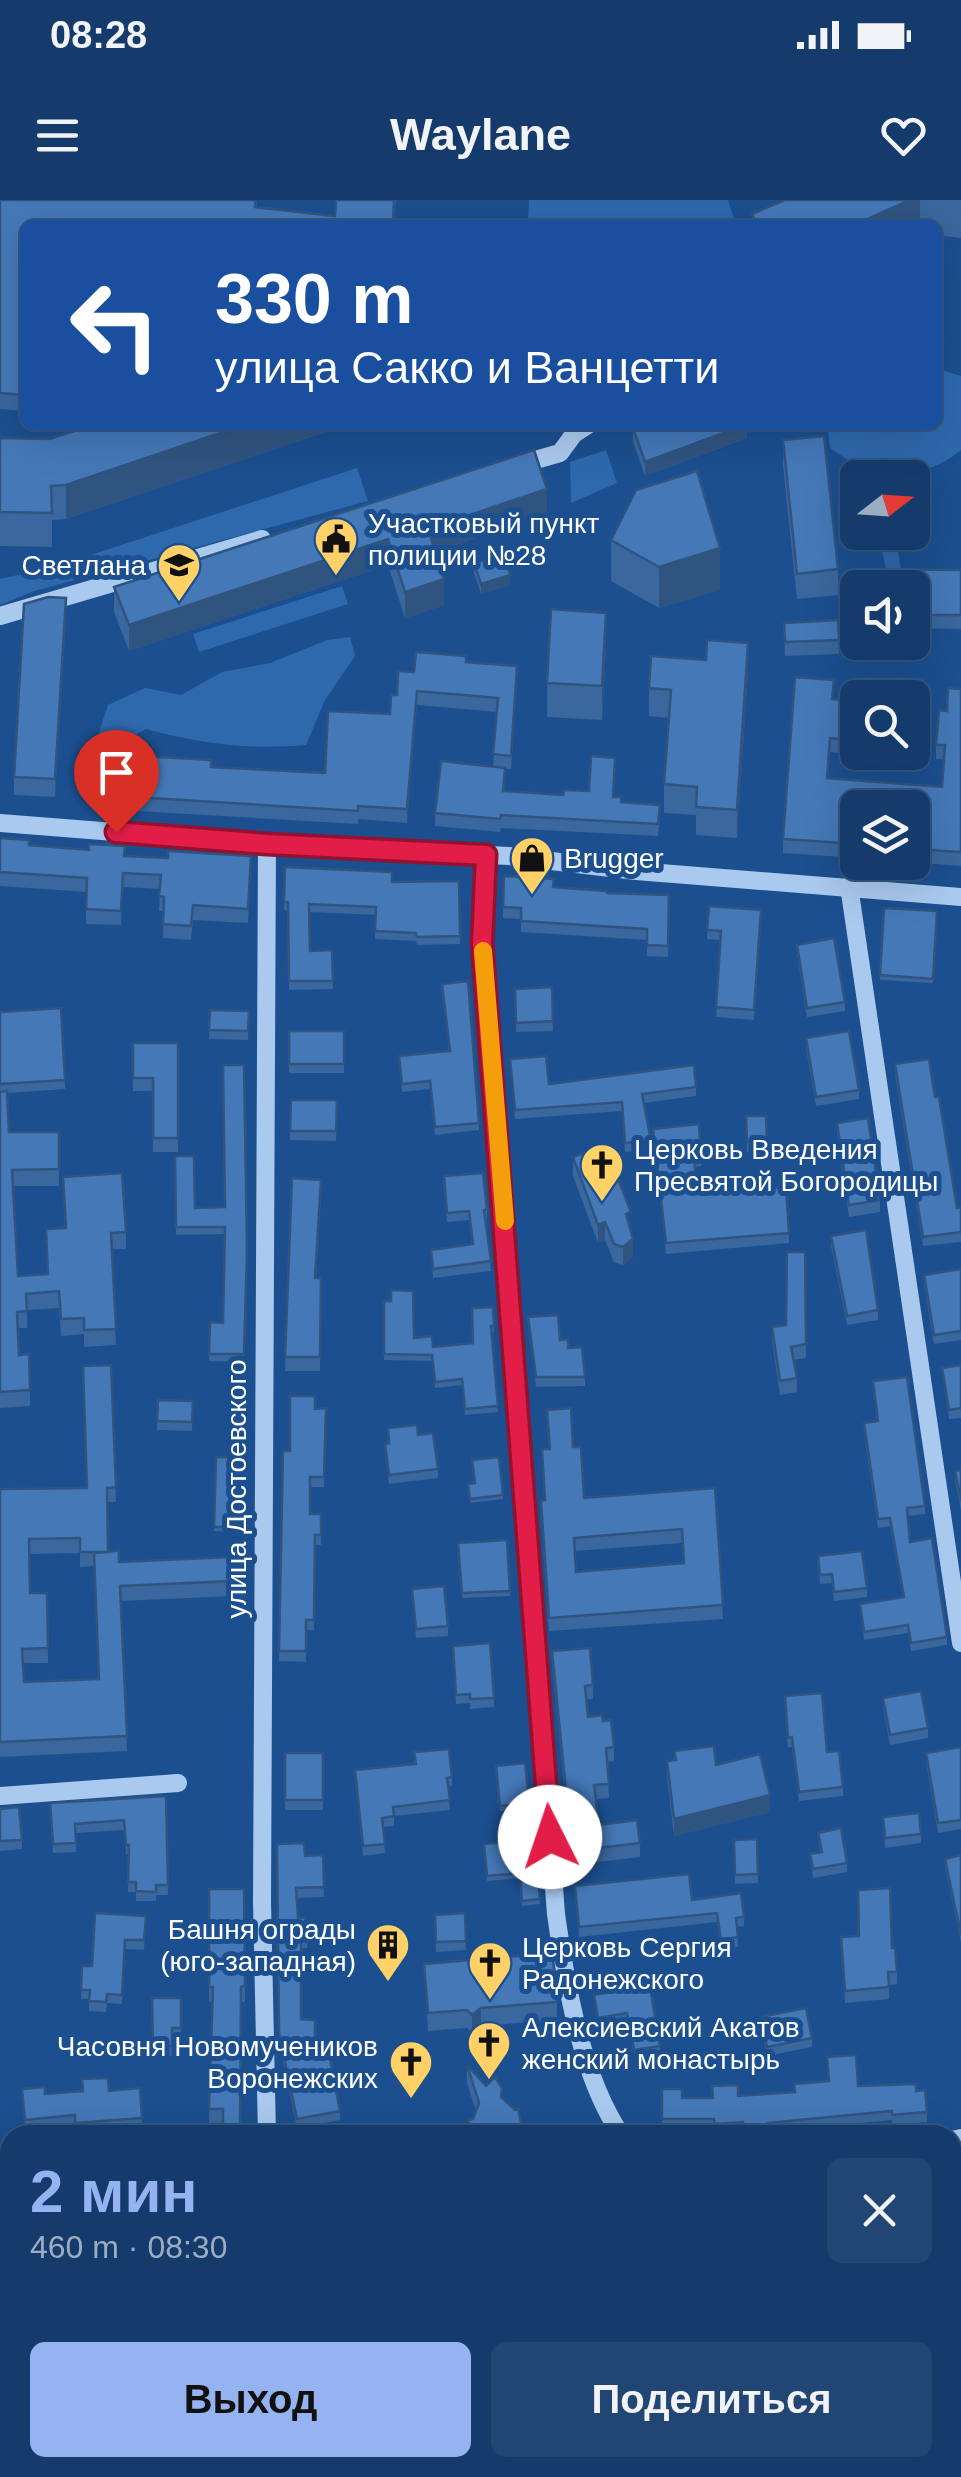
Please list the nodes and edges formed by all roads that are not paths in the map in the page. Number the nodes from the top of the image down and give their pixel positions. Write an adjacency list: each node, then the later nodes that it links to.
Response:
1 (580, 430): 2 (street)
2 (507, 468)
3 (274, 536): 4 (street)
4 (0, 616)
5 (0, 823): 6 (street)
6 (267, 844): 7 (street); 13 (street, улица Достоевского)
7 (486, 855): 8 (street); 14 (street)
8 (849, 886): 9 (street); 10 (street)
9 (961, 897)
10 (961, 1643)
11 (178, 1782): 12 (street)
12 (0, 1796)
13 (267, 2125)
14 (615, 2125)

